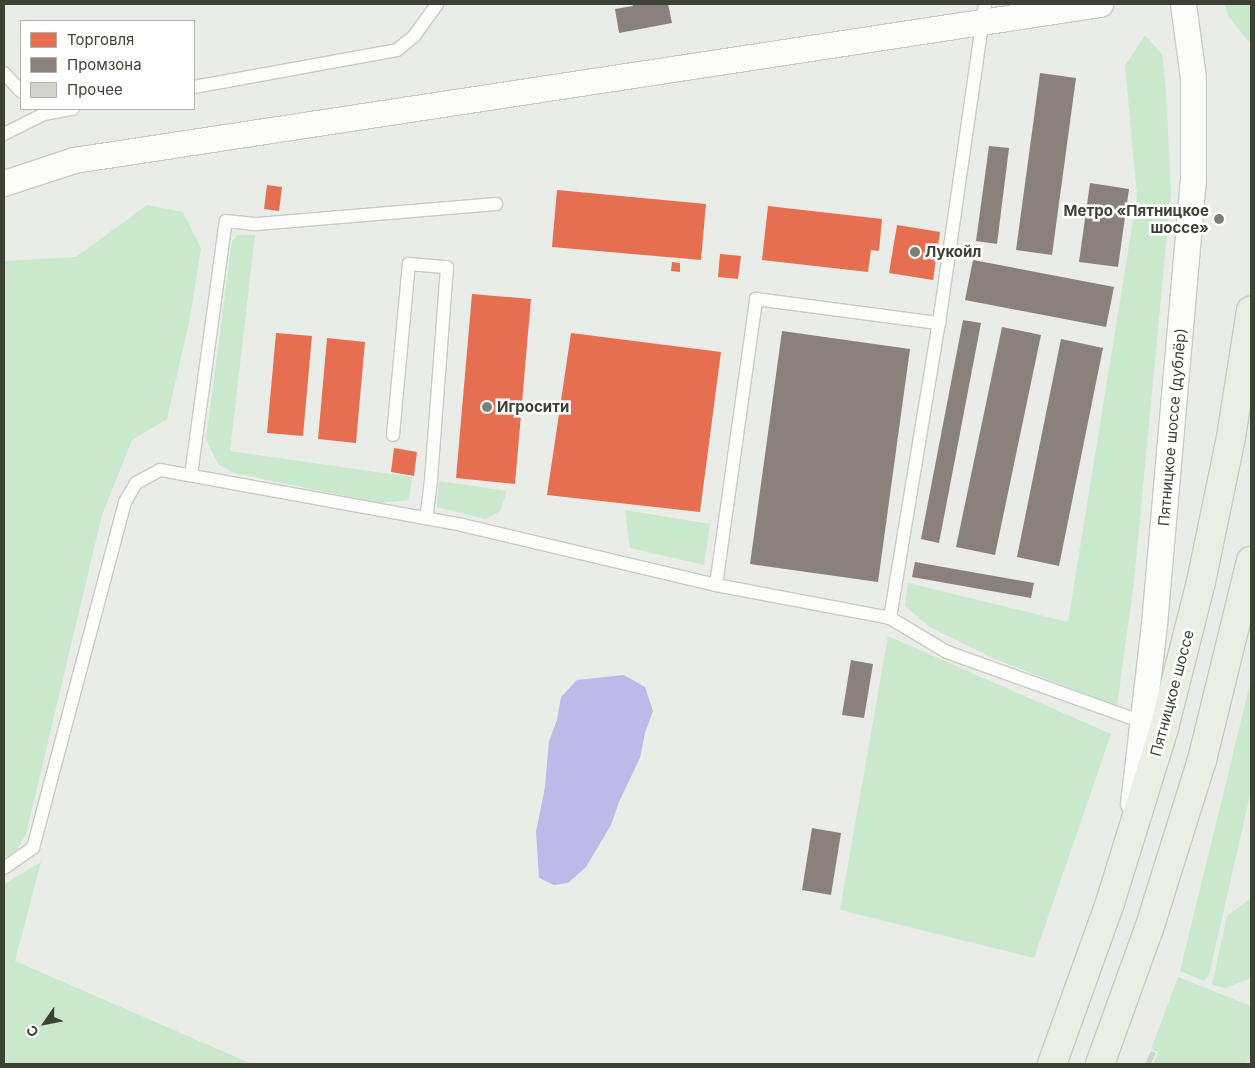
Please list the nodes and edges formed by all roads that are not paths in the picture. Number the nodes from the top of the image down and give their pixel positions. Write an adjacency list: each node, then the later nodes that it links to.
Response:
1 (437, 4): 6 (lane)
2 (1100, 4): 4 (street)
3 (1183, 4): 21 (street, Пятницкое шоссе (дублёр))
4 (984, 13): 11 (street); 14 (lane)
5 (4, 73): 7 (lane)
6 (195, 87)
7 (20, 90)
8 (57, 110): 9 (lane)
9 (41, 111): 10 (lane)
10 (4, 134)
11 (4, 183)
12 (496, 204): 16 (lane)
13 (1251, 311): 22 (main road, Пятницкое шоссе)
14 (939, 323): 19 (lane); 20 (lane)
15 (393, 435): 17 (lane)
16 (192, 475): 17 (lane); 23 (lane)
17 (426, 518): 19 (lane)
18 (1251, 561): 25 (main road)
19 (716, 585): 20 (lane)
20 (890, 618): 21 (lane)
21 (1143, 722): 22 (street, Пятницкое шоссе (дублёр))
22 (1126, 850): 24 (main road, Пятницкое шоссе)
23 (4, 868)
24 (1052, 1064)
25 (1100, 1064)

